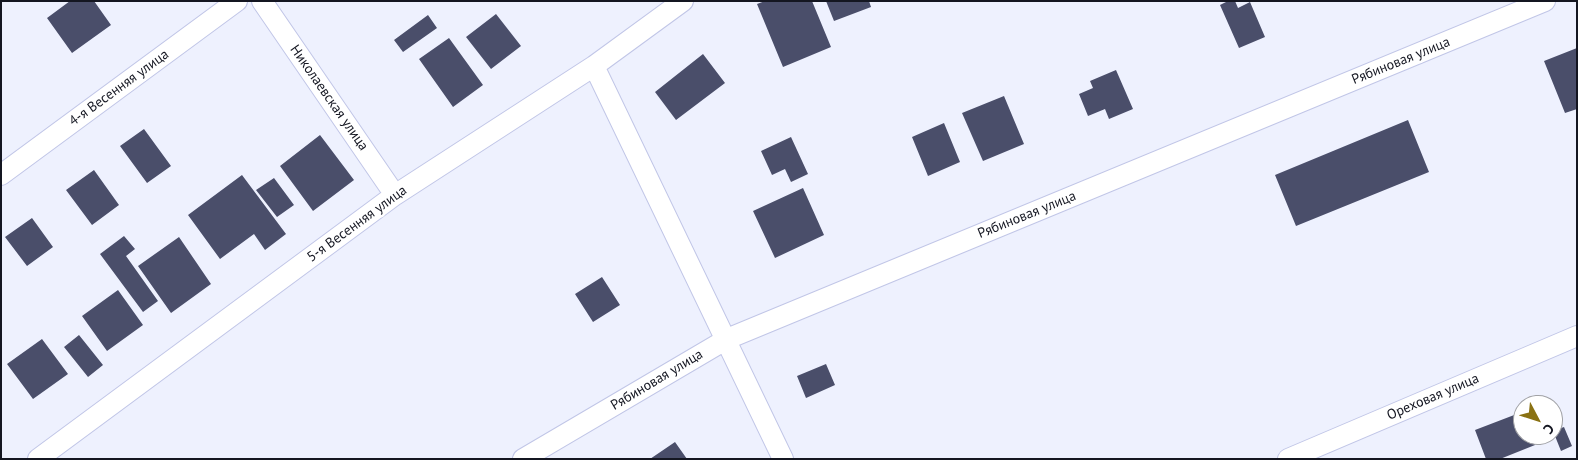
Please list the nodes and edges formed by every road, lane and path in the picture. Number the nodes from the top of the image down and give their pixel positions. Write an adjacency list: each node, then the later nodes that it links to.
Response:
1 (237, 1): 6 (street, 4-я Весенняя улица)
2 (262, 1): 7 (street, Николаевская улица)
3 (683, 1): 5 (street, 5-я Весенняя улица)
4 (1545, 1): 9 (street, Рябиновая улица)
5 (594, 66): 7 (street, 5-я Весенняя улица); 9 (street)
6 (1, 175)
7 (395, 195): 10 (street, 5-я Весенняя улица)
8 (1577, 336): 13 (street, Ореховая улица)
9 (727, 339): 11 (street, Рябиновая улица); 12 (street)
10 (38, 459)
11 (523, 459)
12 (783, 459)
13 (1288, 459)

